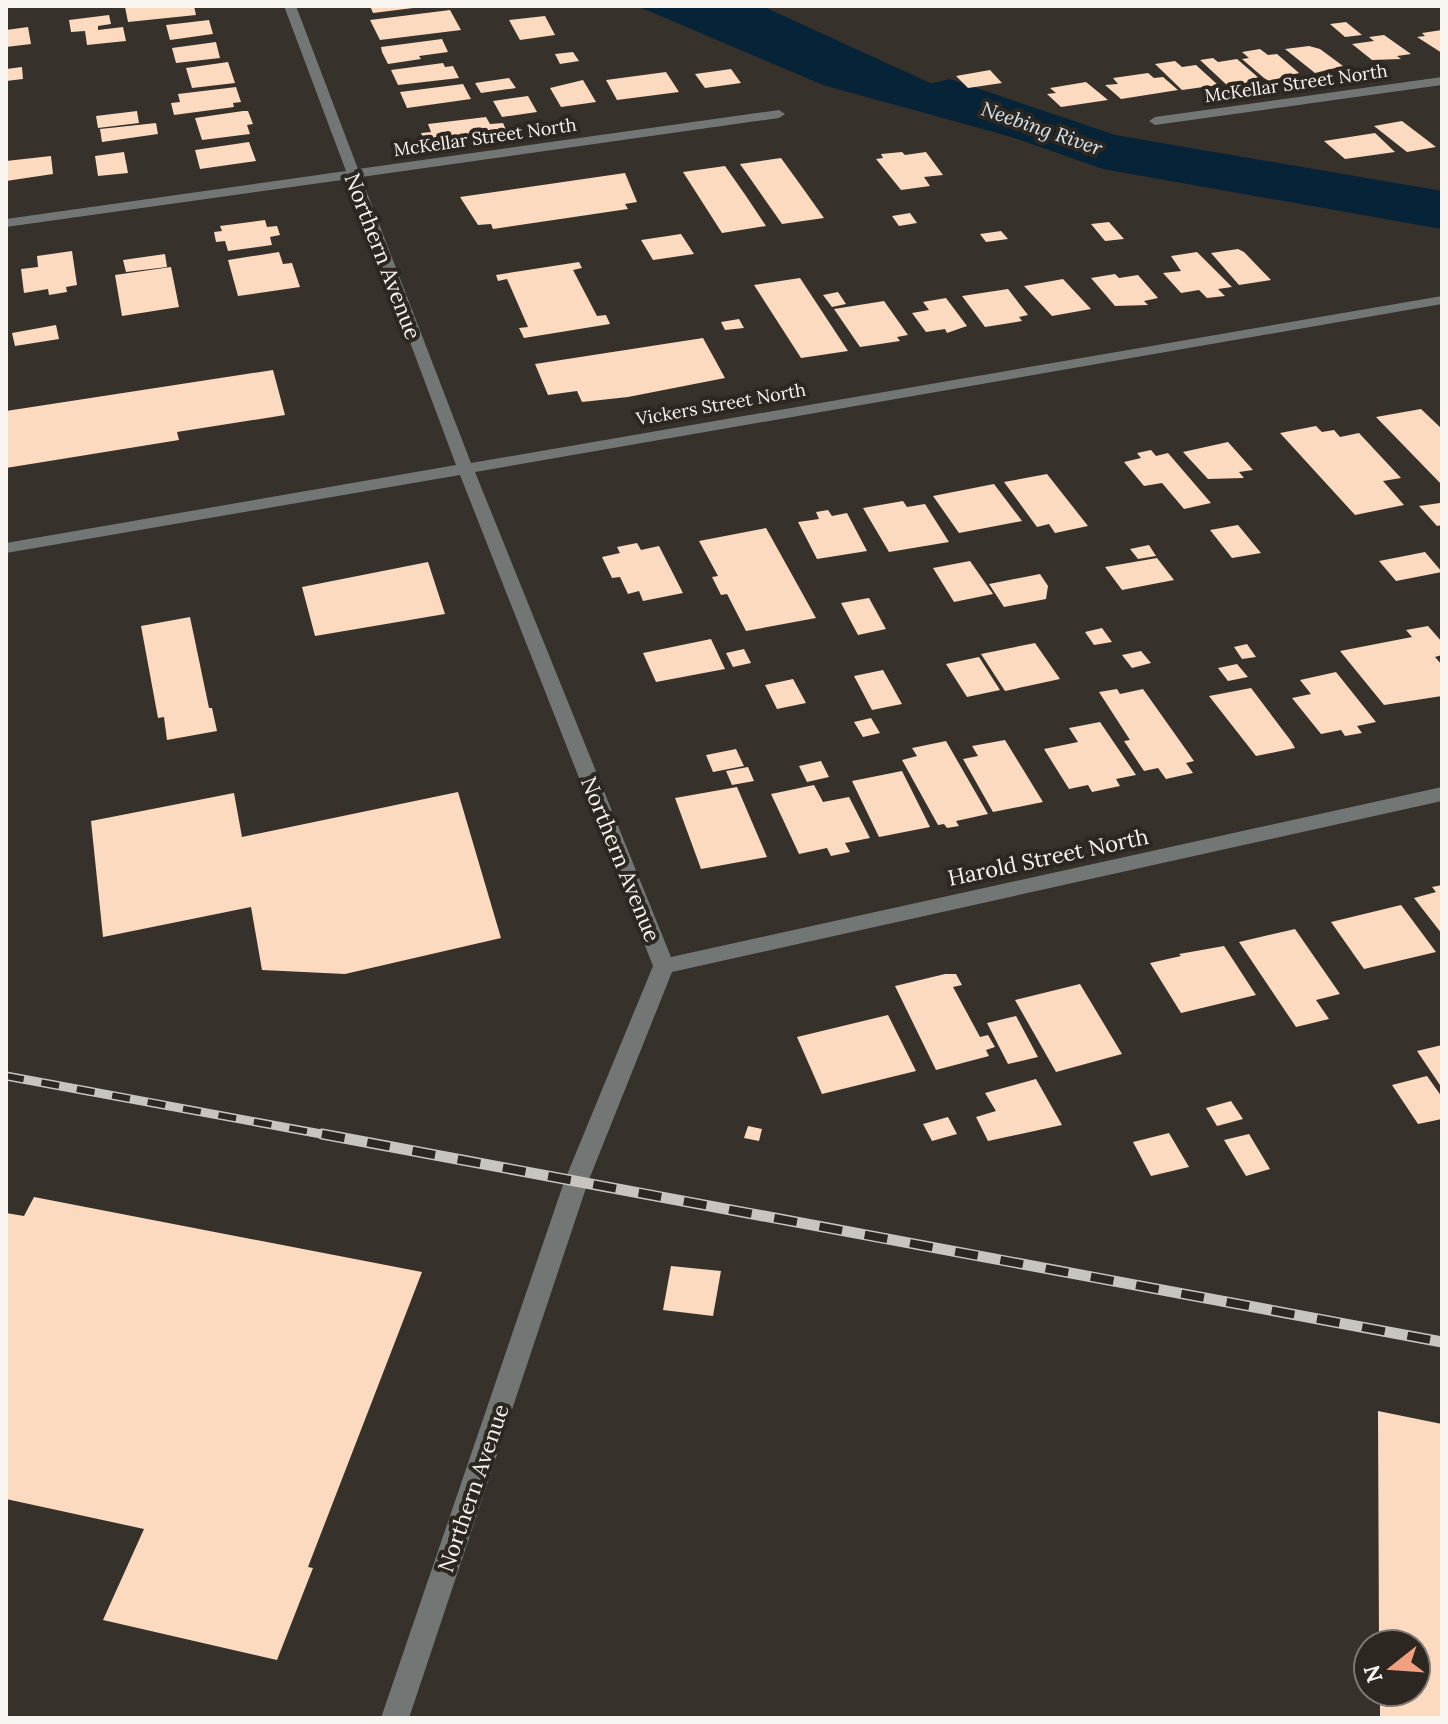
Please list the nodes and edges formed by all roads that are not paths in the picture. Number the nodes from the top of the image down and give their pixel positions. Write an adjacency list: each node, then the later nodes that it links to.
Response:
1 (290, 6): 5 (street, Northern Avenue)
2 (1442, 81): 4 (street, McKellar Street North)
3 (779, 114): 5 (street, McKellar Street North)
4 (1155, 121)
5 (352, 174): 6 (street, McKellar Street North); 8 (street, Northern Avenue)
6 (6, 223)
7 (1442, 300): 8 (street, Vickers Street North)
8 (465, 468): 9 (street, Vickers Street North); 11 (street, Northern Avenue)
9 (6, 548)
10 (1442, 794): 11 (street, Harold Street North)
11 (664, 966): 12 (street, Northern Avenue)
12 (395, 1718)

